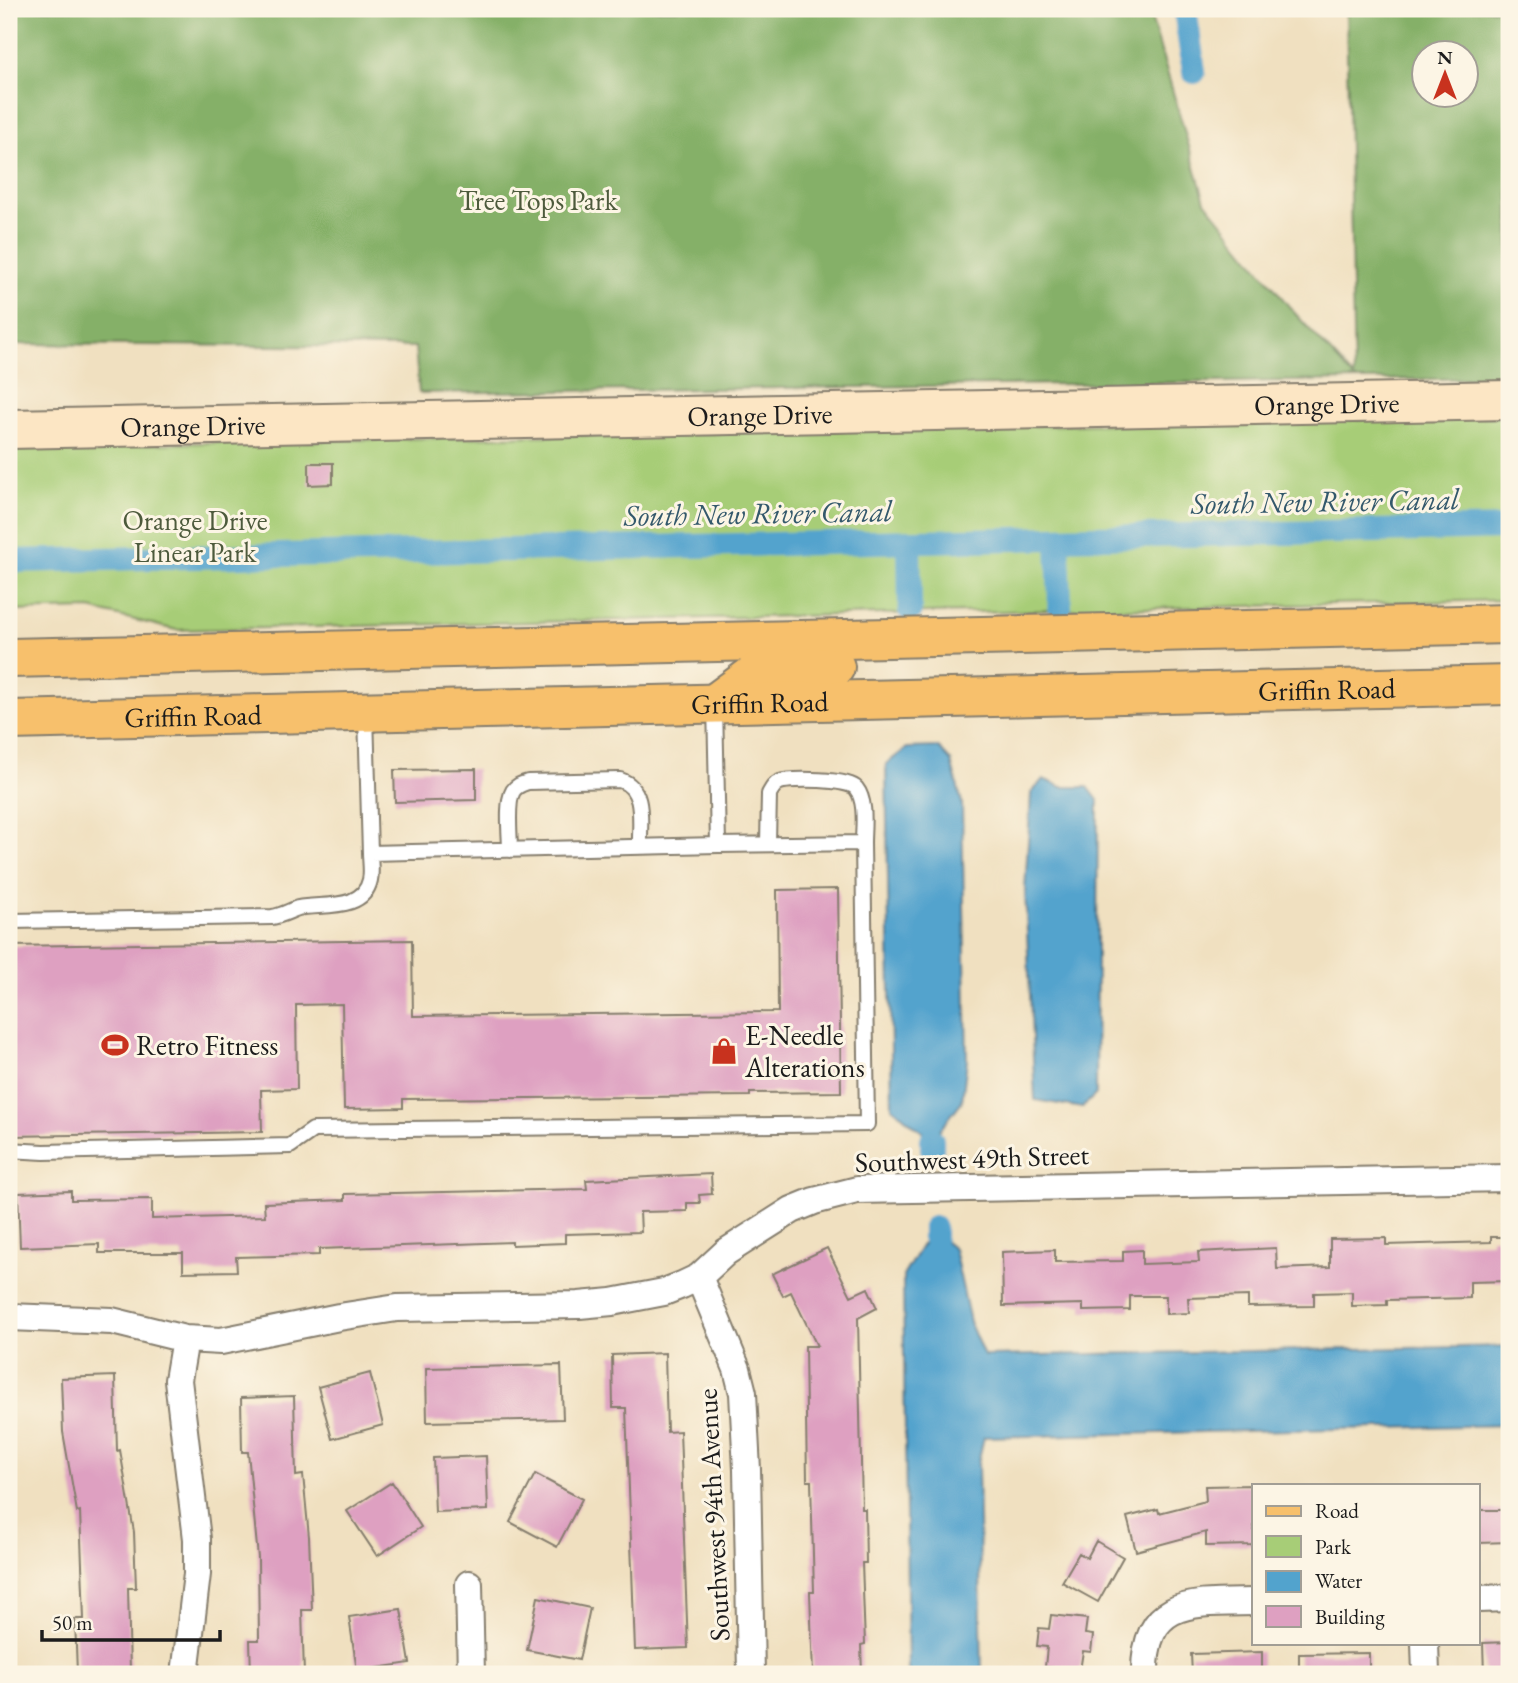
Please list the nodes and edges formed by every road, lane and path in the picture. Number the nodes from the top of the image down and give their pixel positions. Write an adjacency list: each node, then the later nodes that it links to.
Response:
1 (1509, 400): 2 (street, Orange Drive)
2 (9, 429)
3 (1509, 624): 4 (main road)
4 (1130, 634): 5 (main road); 9 (main road)
5 (9, 658)
6 (1509, 661): 8 (main road)
7 (1509, 685): 8 (main road, Griffin Road)
8 (1200, 691): 9 (main road, Griffin Road)
9 (715, 703): 10 (main road, Griffin Road); 14 (lane)
10 (366, 710): 11 (main road, Griffin Road); 17 (lane)
11 (9, 720)
12 (863, 843): 13 (lane); 13 (lane); 19 (lane)
13 (768, 844): 14 (lane)
14 (718, 845): 15 (lane)
15 (640, 847): 16 (lane); 16 (lane)
16 (510, 850): 17 (lane)
17 (370, 853): 18 (lane)
18 (9, 921)
19 (9, 1150)
20 (1509, 1178): 21 (street, Southwest 49th Street)
21 (699, 1276): 23 (street, Southwest 49th Street); 31 (street, Southwest 94th Avenue)
22 (9, 1317): 23 (street, Southwest 49th Street)
23 (185, 1339): 29 (street)
24 (469, 1584): 30 (street)
25 (1509, 1598): 26 (street)
26 (1480, 1599)
27 (1252, 1602): 32 (street)
28 (1425, 1644): 33 (street)
29 (186, 1674)
30 (471, 1674)
31 (751, 1674)
32 (1145, 1674)
33 (1426, 1674)

